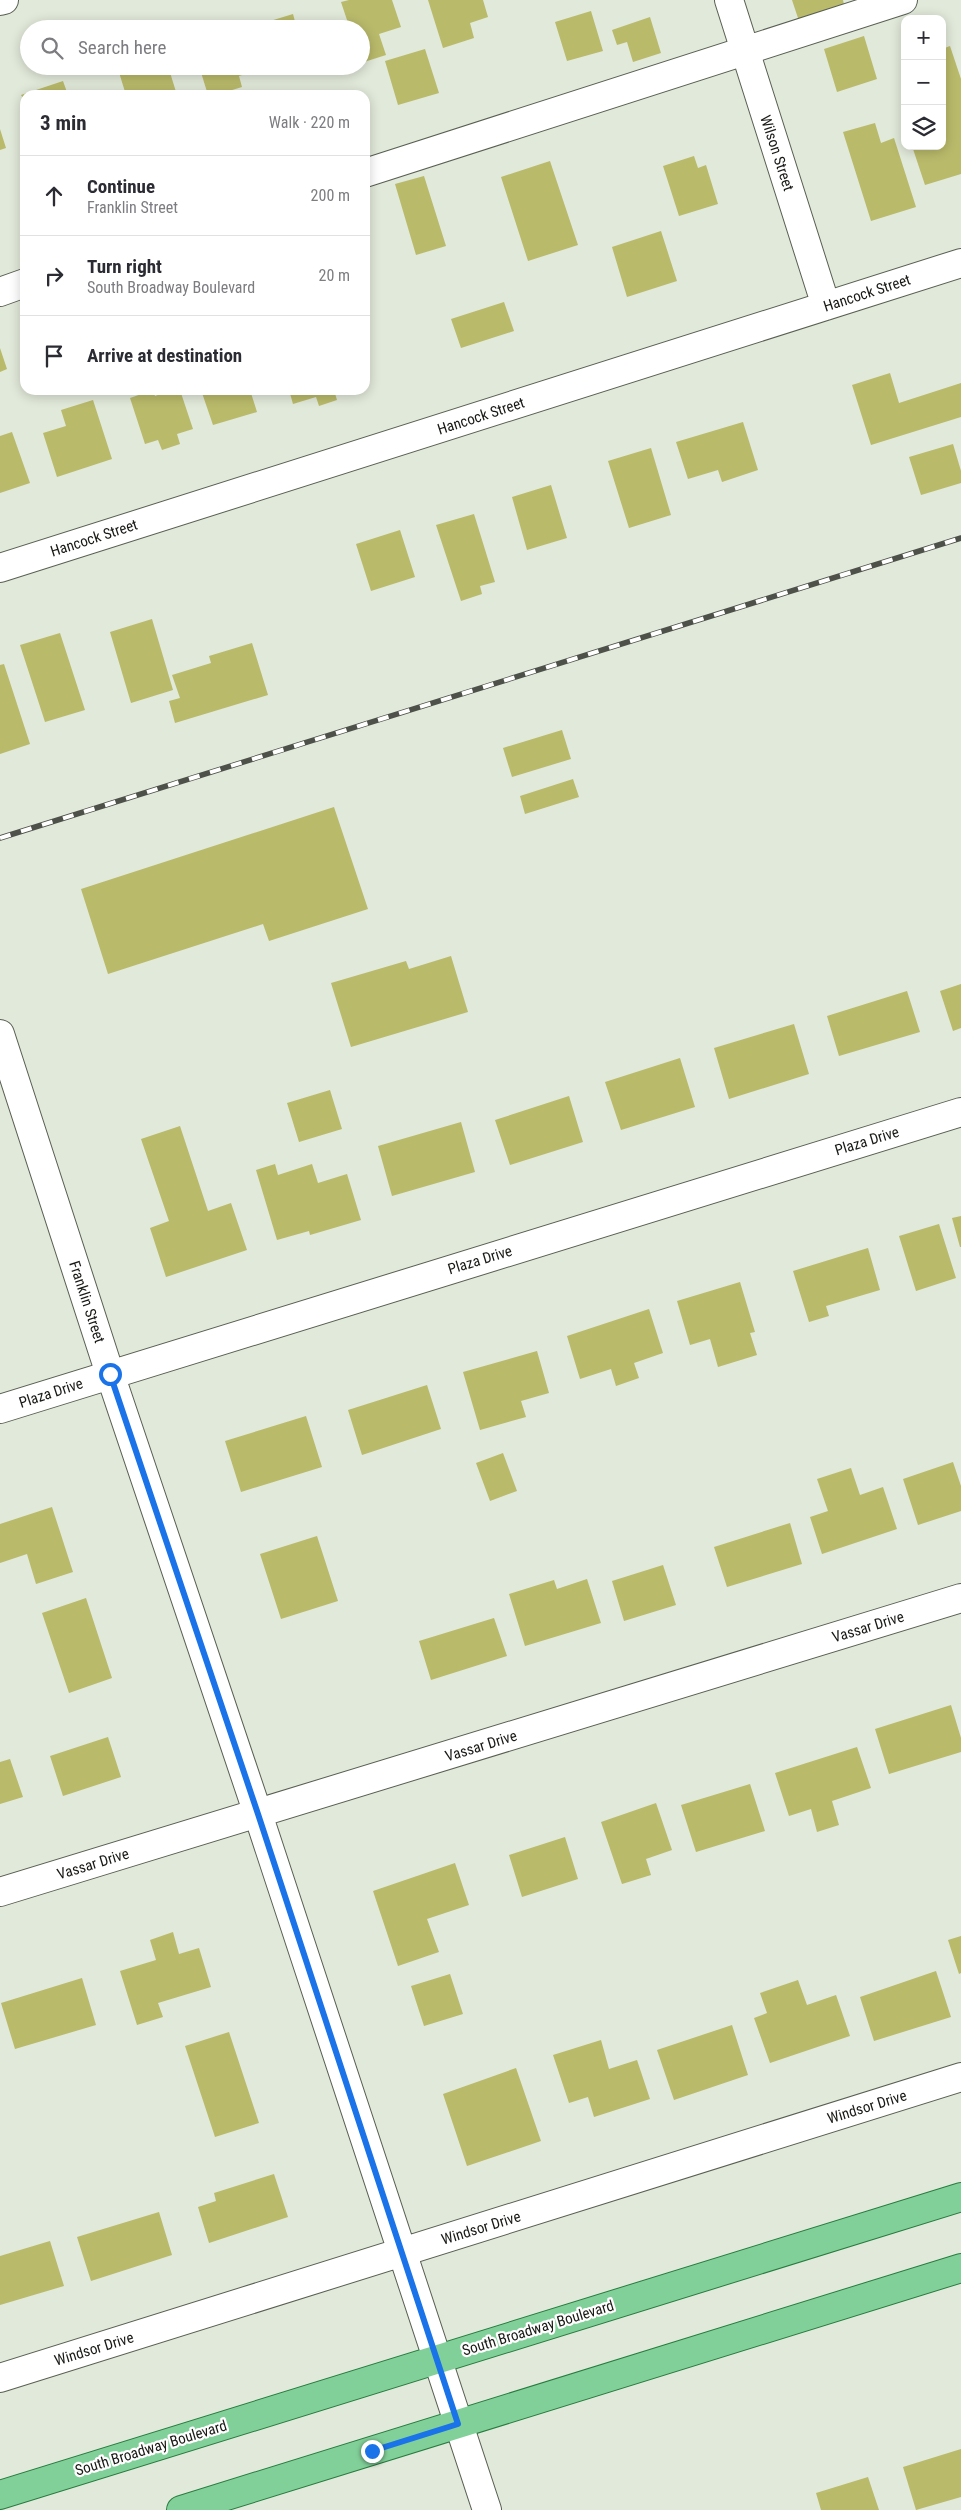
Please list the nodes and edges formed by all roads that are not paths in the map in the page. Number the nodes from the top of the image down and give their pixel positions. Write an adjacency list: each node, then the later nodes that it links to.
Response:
1 (4, 0): 4 (street)
2 (729, 0): 5 (street, Wilson Street)
3 (903, 0): 5 (street)
4 (0, 1)
5 (745, 50): 6 (street); 10 (street, Wilson Street)
6 (370, 171)
7 (961, 263): 10 (street, Hancock Street)
8 (20, 285): 9 (street)
9 (0, 292)
10 (826, 306): 11 (street, Hancock Street)
11 (0, 568)
12 (0, 1034): 14 (street, Franklin Street)
13 (961, 1112): 14 (street, Plaza Drive)
14 (110, 1374): 15 (street, Plaza Drive); 17 (street, Franklin Street)
15 (0, 1409)
16 (961, 1598): 17 (street, Vassar Drive)
17 (258, 1814): 18 (street, Vassar Drive); 21 (street, Franklin Street)
18 (0, 1892)
19 (961, 2077): 21 (street, Windsor Drive)
20 (961, 2197): 23 (main road, South Broadway Boulevard)
21 (401, 2253): 23 (street, Franklin Street); 24 (street, Windsor Drive)
22 (961, 2268): 25 (main road)
23 (438, 2360): 25 (street, Franklin Street); 26 (main road, South Broadway Boulevard)
24 (0, 2378)
25 (458, 2424): 27 (main road); 28 (street, Franklin Street)
26 (0, 2495)
27 (181, 2510)
28 (488, 2510)

